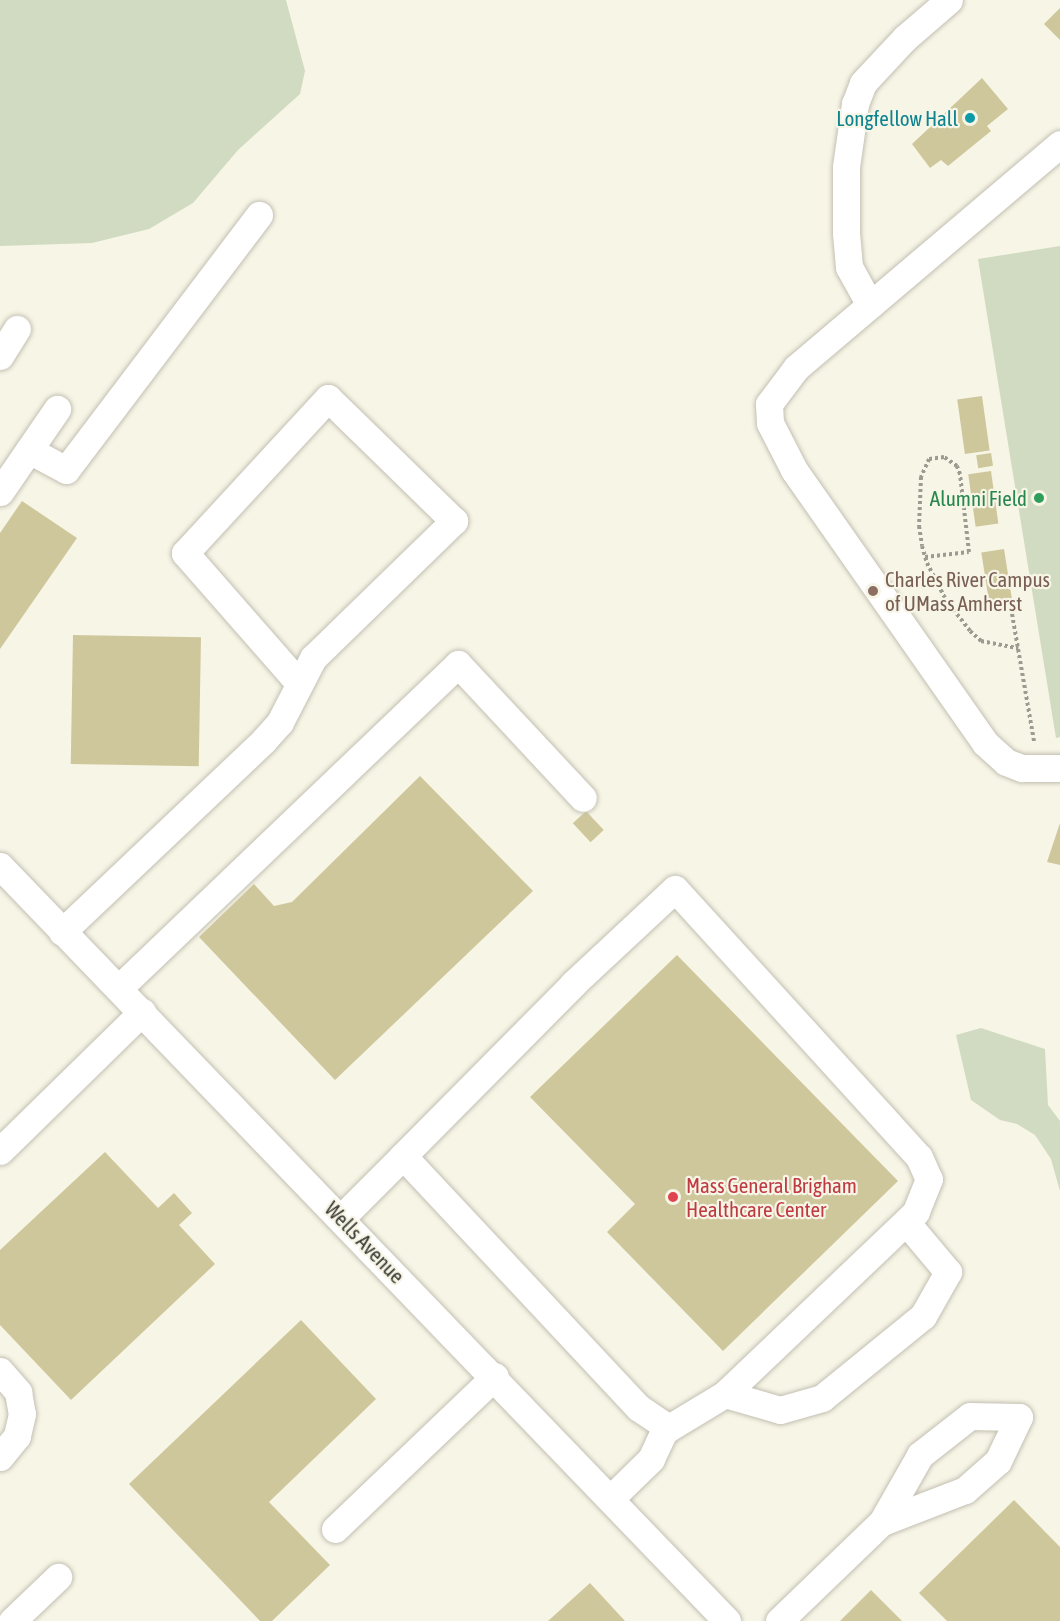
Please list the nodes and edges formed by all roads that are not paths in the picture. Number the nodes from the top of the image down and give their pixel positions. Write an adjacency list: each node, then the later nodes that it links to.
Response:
1 (949, 0): 4 (street)
2 (1060, 144): 4 (street)
3 (259, 214): 8 (street)
4 (870, 305): 11 (street)
5 (17, 329): 6 (street)
6 (0, 356)
7 (57, 409): 8 (street)
8 (29, 450): 9 (street)
9 (0, 492)
10 (298, 682): 10 (street); 14 (street)
11 (1049, 768)
12 (583, 798): 15 (street)
13 (0, 866): 14 (street, Wells Avenue)
14 (62, 932): 15 (street, Wells Avenue)
15 (119, 988): 16 (street, Wells Avenue)
16 (142, 1012): 17 (street); 19 (street, Wells Avenue)
17 (0, 1150)
18 (403, 1156): 19 (street); 20 (street); 24 (street)
19 (341, 1218): 22 (street, Wells Avenue)
20 (906, 1222): 23 (street); 23 (street)
21 (0, 1371): 25 (street)
22 (495, 1376): 26 (street, Wells Avenue); 28 (street)
23 (725, 1395): 24 (street)
24 (664, 1431): 26 (street)
25 (0, 1457)
26 (610, 1499): 31 (street, Wells Avenue)
27 (882, 1522): 27 (street); 32 (street)
28 (335, 1529)
29 (58, 1578): 30 (street)
30 (12, 1621)
31 (727, 1621)
32 (779, 1621)

